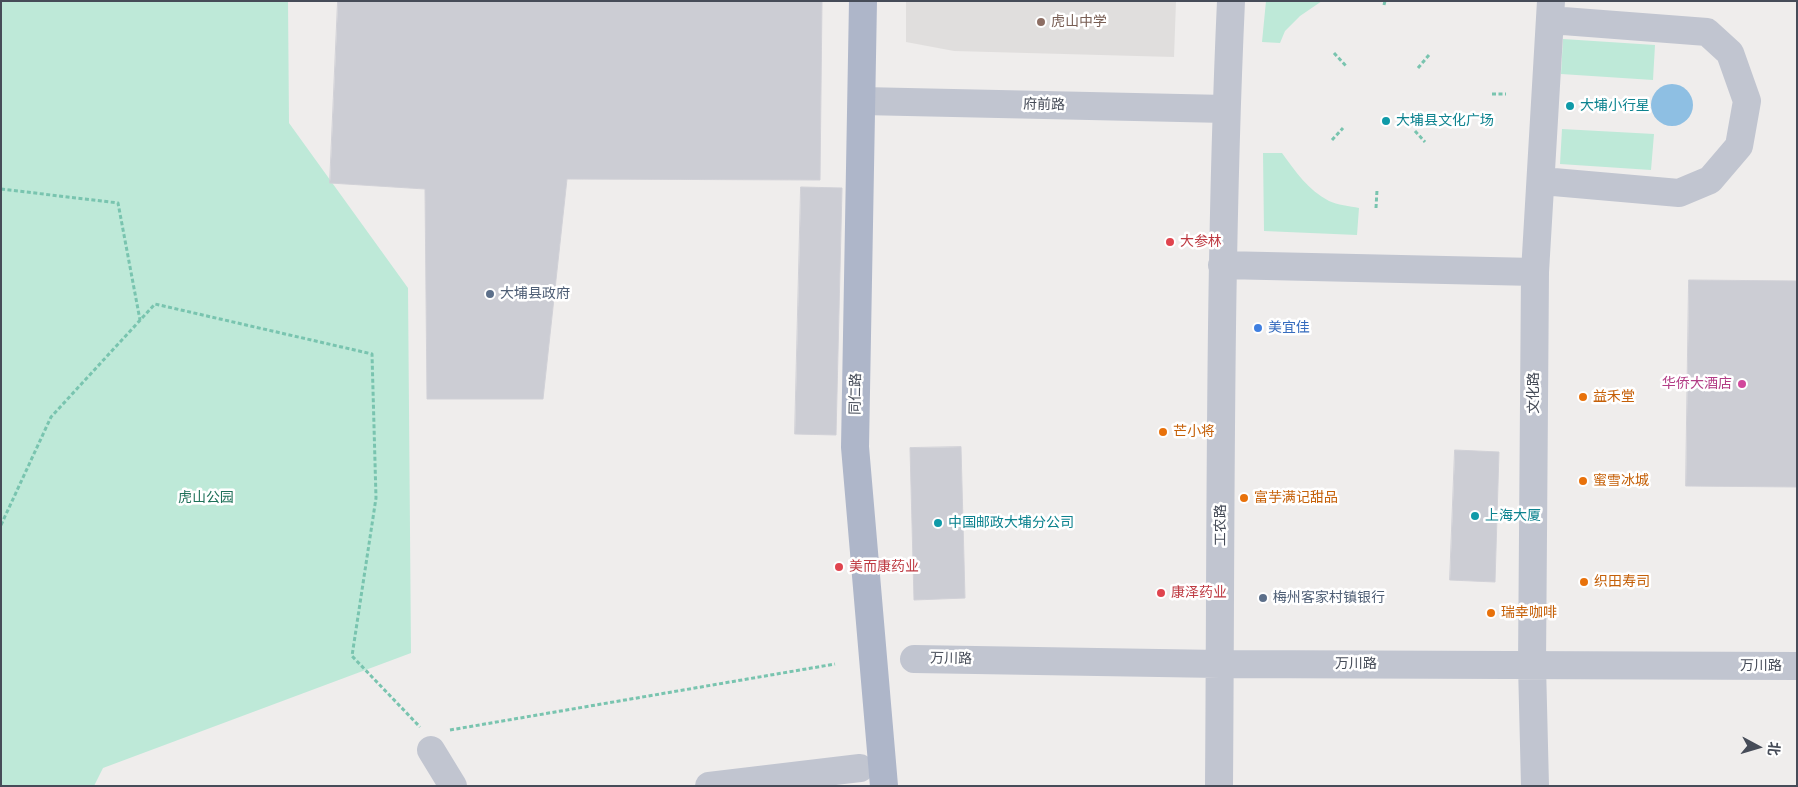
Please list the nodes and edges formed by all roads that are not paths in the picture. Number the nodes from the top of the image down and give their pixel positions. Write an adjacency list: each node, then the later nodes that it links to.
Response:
1 (864, 1): 4 (main road, 同仁路)
2 (1231, 1): 5 (street, 工农路)
3 (1551, 11): 6 (street, 文化路); 6 (street)
4 (862, 101): 5 (street, 府前路); 17 (main road, 同仁路)
5 (1226, 109): 7 (street, 工农路)
6 (1542, 181): 8 (street, 文化路)
7 (1222, 265): 8 (street); 10 (street, 工农路)
8 (1535, 272): 11 (street, 文化路)
9 (914, 659): 10 (street, 万川路)
10 (1220, 664): 11 (street, 万川路); 18 (street, 工农路)
11 (1532, 665): 12 (street, 万川路); 19 (street, 文化路)
12 (1797, 666)
13 (433, 736): 15 (street)
14 (860, 768): 16 (street)
15 (453, 786)
16 (709, 786)
17 (884, 786)
18 (1219, 786)
19 (1535, 786)

